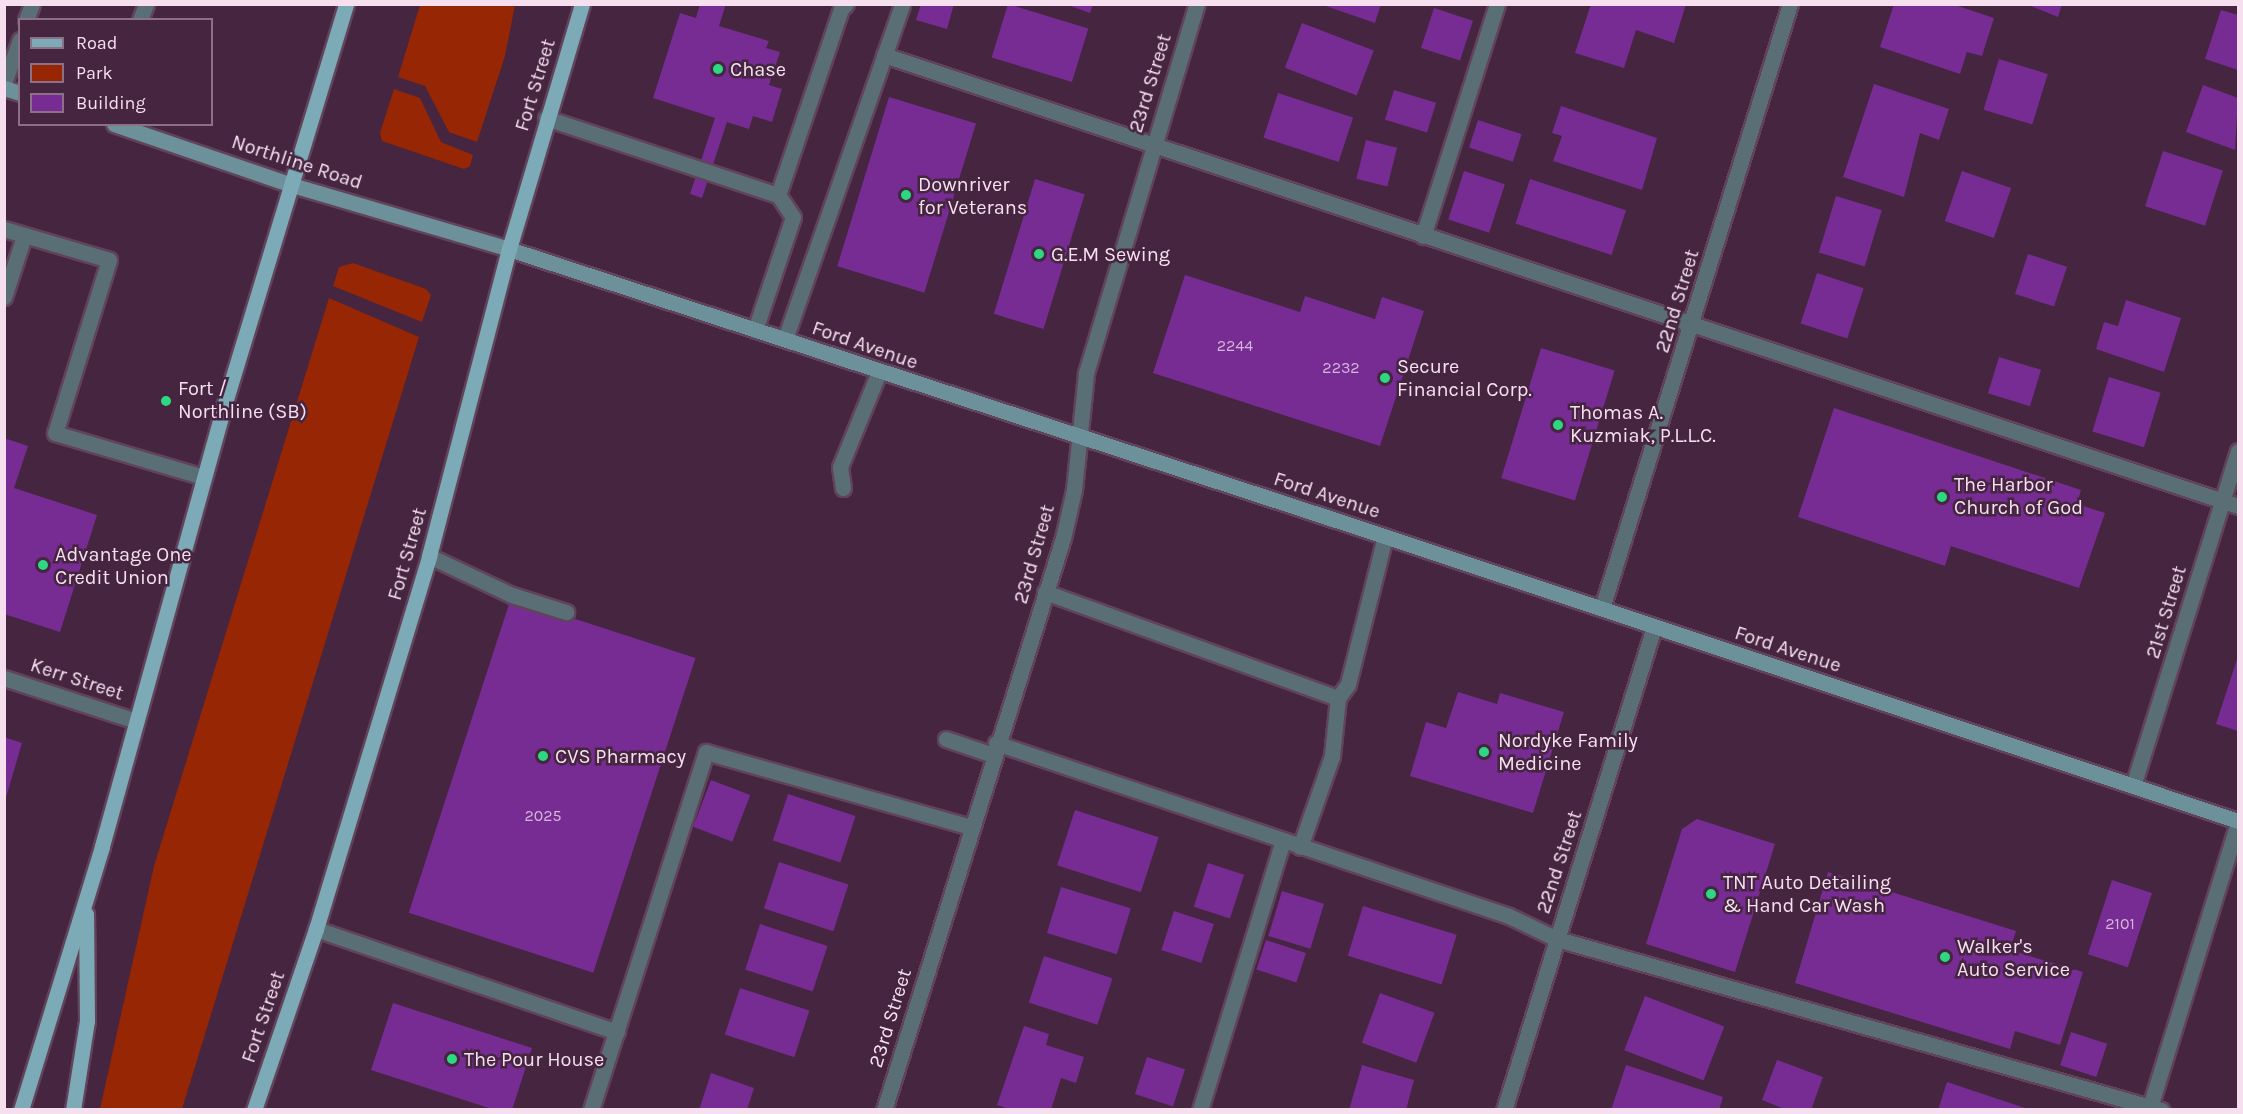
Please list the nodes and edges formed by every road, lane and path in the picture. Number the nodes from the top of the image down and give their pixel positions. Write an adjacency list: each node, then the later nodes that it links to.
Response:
1 (346, 4): 14 (main road)
2 (582, 4): 11 (main road, Fort Street)
3 (846, 4): 15 (street)
4 (902, 4): 9 (street)
5 (1197, 4): 13 (street, 23rd Street)
6 (1497, 4): 19 (street)
7 (1790, 4): 22 (street, 22nd Street)
8 (18, 45): 10 (street)
9 (884, 55): 13 (street); 24 (street)
10 (4, 83)
11 (546, 118): 15 (street); 20 (main road, Fort Street)
12 (120, 126): 14 (main road, Northline Road)
13 (1152, 147): 19 (street); 26 (street, 23rd Street)
14 (292, 185): 16 (main road, Northline Road); 28 (main road)
15 (778, 195): 23 (street)
16 (400, 217): 20 (main road, Ford Avenue)
17 (4, 229): 18 (street)
18 (24, 236): 21 (street); 28 (street)
19 (1424, 236): 22 (street)
20 (509, 249): 23 (main road, Ford Avenue); 33 (main road, Fort Street)
21 (4, 297)
22 (1693, 324): 30 (street); 35 (street, 22nd Street)
23 (755, 330): 24 (main road, Ford Avenue)
24 (785, 339): 25 (main road, Ford Avenue)
25 (879, 372): 26 (main road, Ford Avenue); 29 (street)
26 (1079, 438): 32 (main road, Ford Avenue); 34 (street, 23rd Street)
27 (2238, 451): 30 (street, 21st Street)
28 (204, 477): 40 (main road)
29 (843, 488)
30 (2223, 500): 31 (street); 43 (street, 21st Street)
31 (2238, 506)
32 (1385, 537): 35 (main road, Ford Avenue); 39 (street)
33 (429, 556): 36 (street); 49 (main road, Fort Street)
34 (1046, 592): 39 (street); 42 (street, 23rd Street)
35 (1602, 608): 37 (main road, Ford Avenue)
36 (566, 612)
37 (1654, 627): 43 (main road, Ford Avenue); 50 (street, 22nd Street)
38 (4, 678): 40 (street, Kerr Street)
39 (1338, 698): 47 (street)
40 (136, 721): 48 (main road)
41 (946, 739): 42 (street)
42 (994, 749): 45 (street, 23rd Street); 46 (street)
43 (2133, 786): 44 (main road, Ford Avenue)
44 (2238, 822): 52 (street)
45 (971, 827): 51 (street); 57 (street, 23rd Street)
46 (1282, 841): 47 (street); 58 (street)
47 (1300, 847): 50 (street)
48 (86, 899): 53 (main road); 54 (main road)
49 (316, 929): 51 (street); 55 (main road, Fort Street)
50 (1557, 939): 52 (street); 59 (street, 22nd Street)
51 (617, 1032): 56 (street)
52 (2154, 1108)
53 (21, 1110)
54 (73, 1110)
55 (254, 1110)
56 (591, 1110)
57 (884, 1110)
58 (1200, 1110)
59 (1504, 1110)

